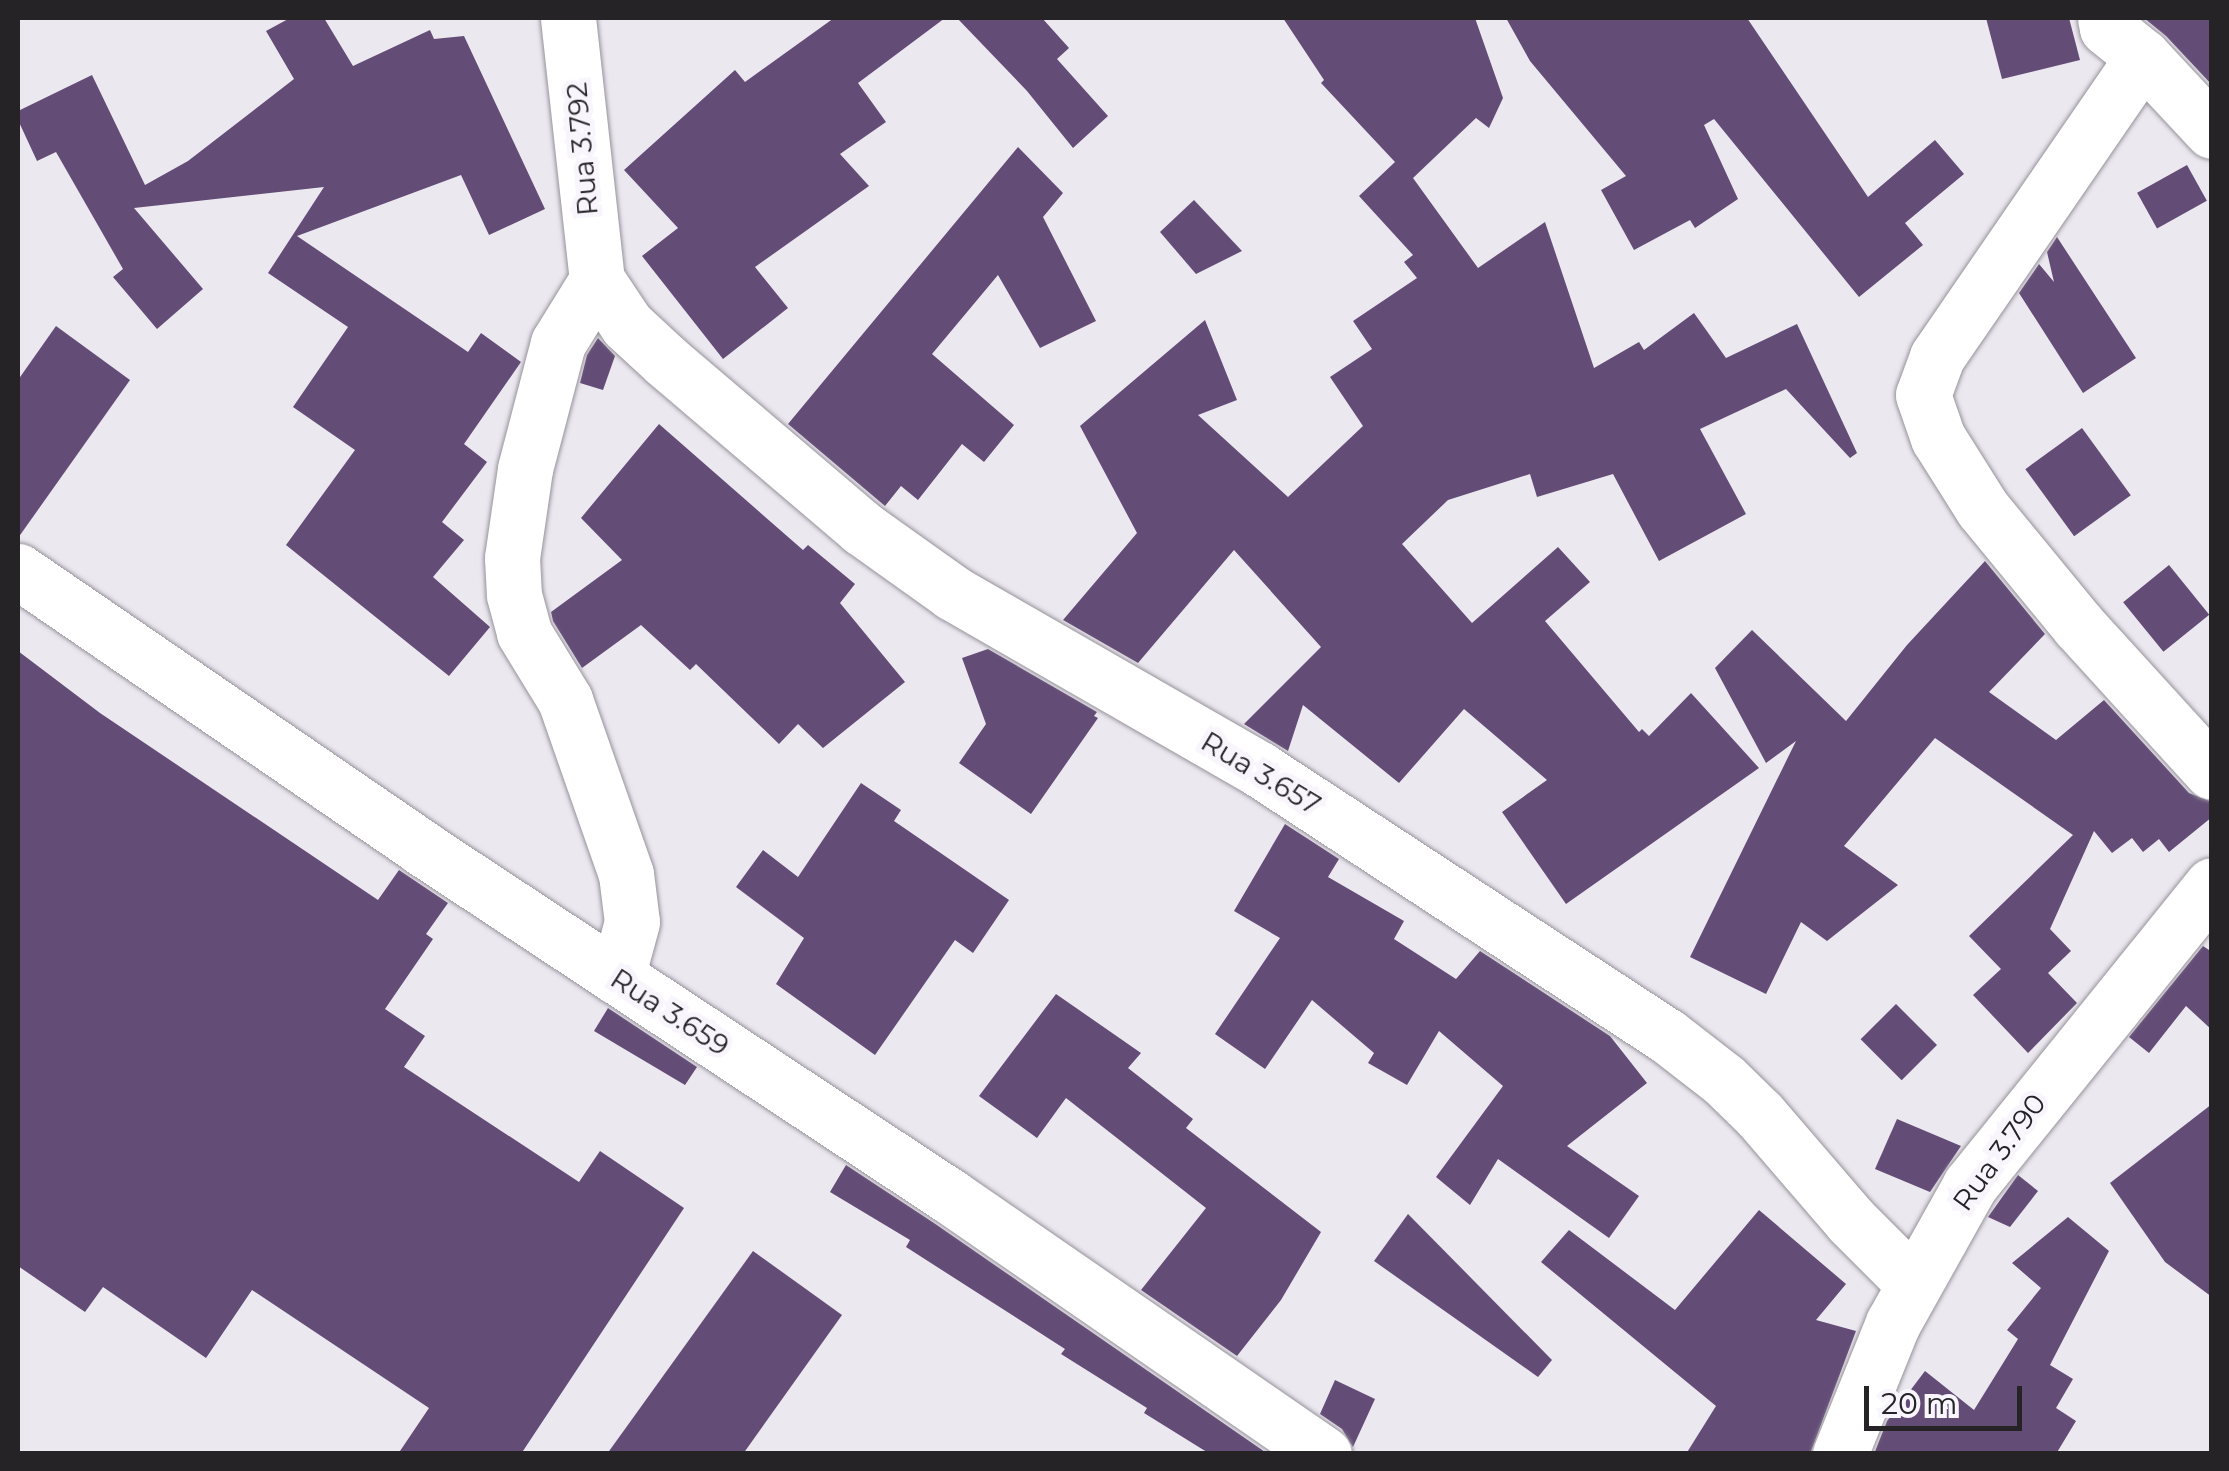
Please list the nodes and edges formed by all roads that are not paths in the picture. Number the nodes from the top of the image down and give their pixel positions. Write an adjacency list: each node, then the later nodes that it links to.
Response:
1 (568, 18): 5 (street, Rua 3.792)
2 (2105, 18): 3 (street)
3 (2143, 57): 4 (street); 7 (street)
4 (2212, 130)
5 (597, 280): 9 (street); 10 (street, Rua 3.657)
6 (18, 571): 9 (street, Rua 3.659)
7 (2212, 772)
8 (2212, 885): 10 (street, Rua 3.790)
9 (617, 978): 11 (street, Rua 3.659)
10 (1913, 1283): 12 (street, Rua 3.790)
11 (1324, 1454)
12 (1840, 1454)

